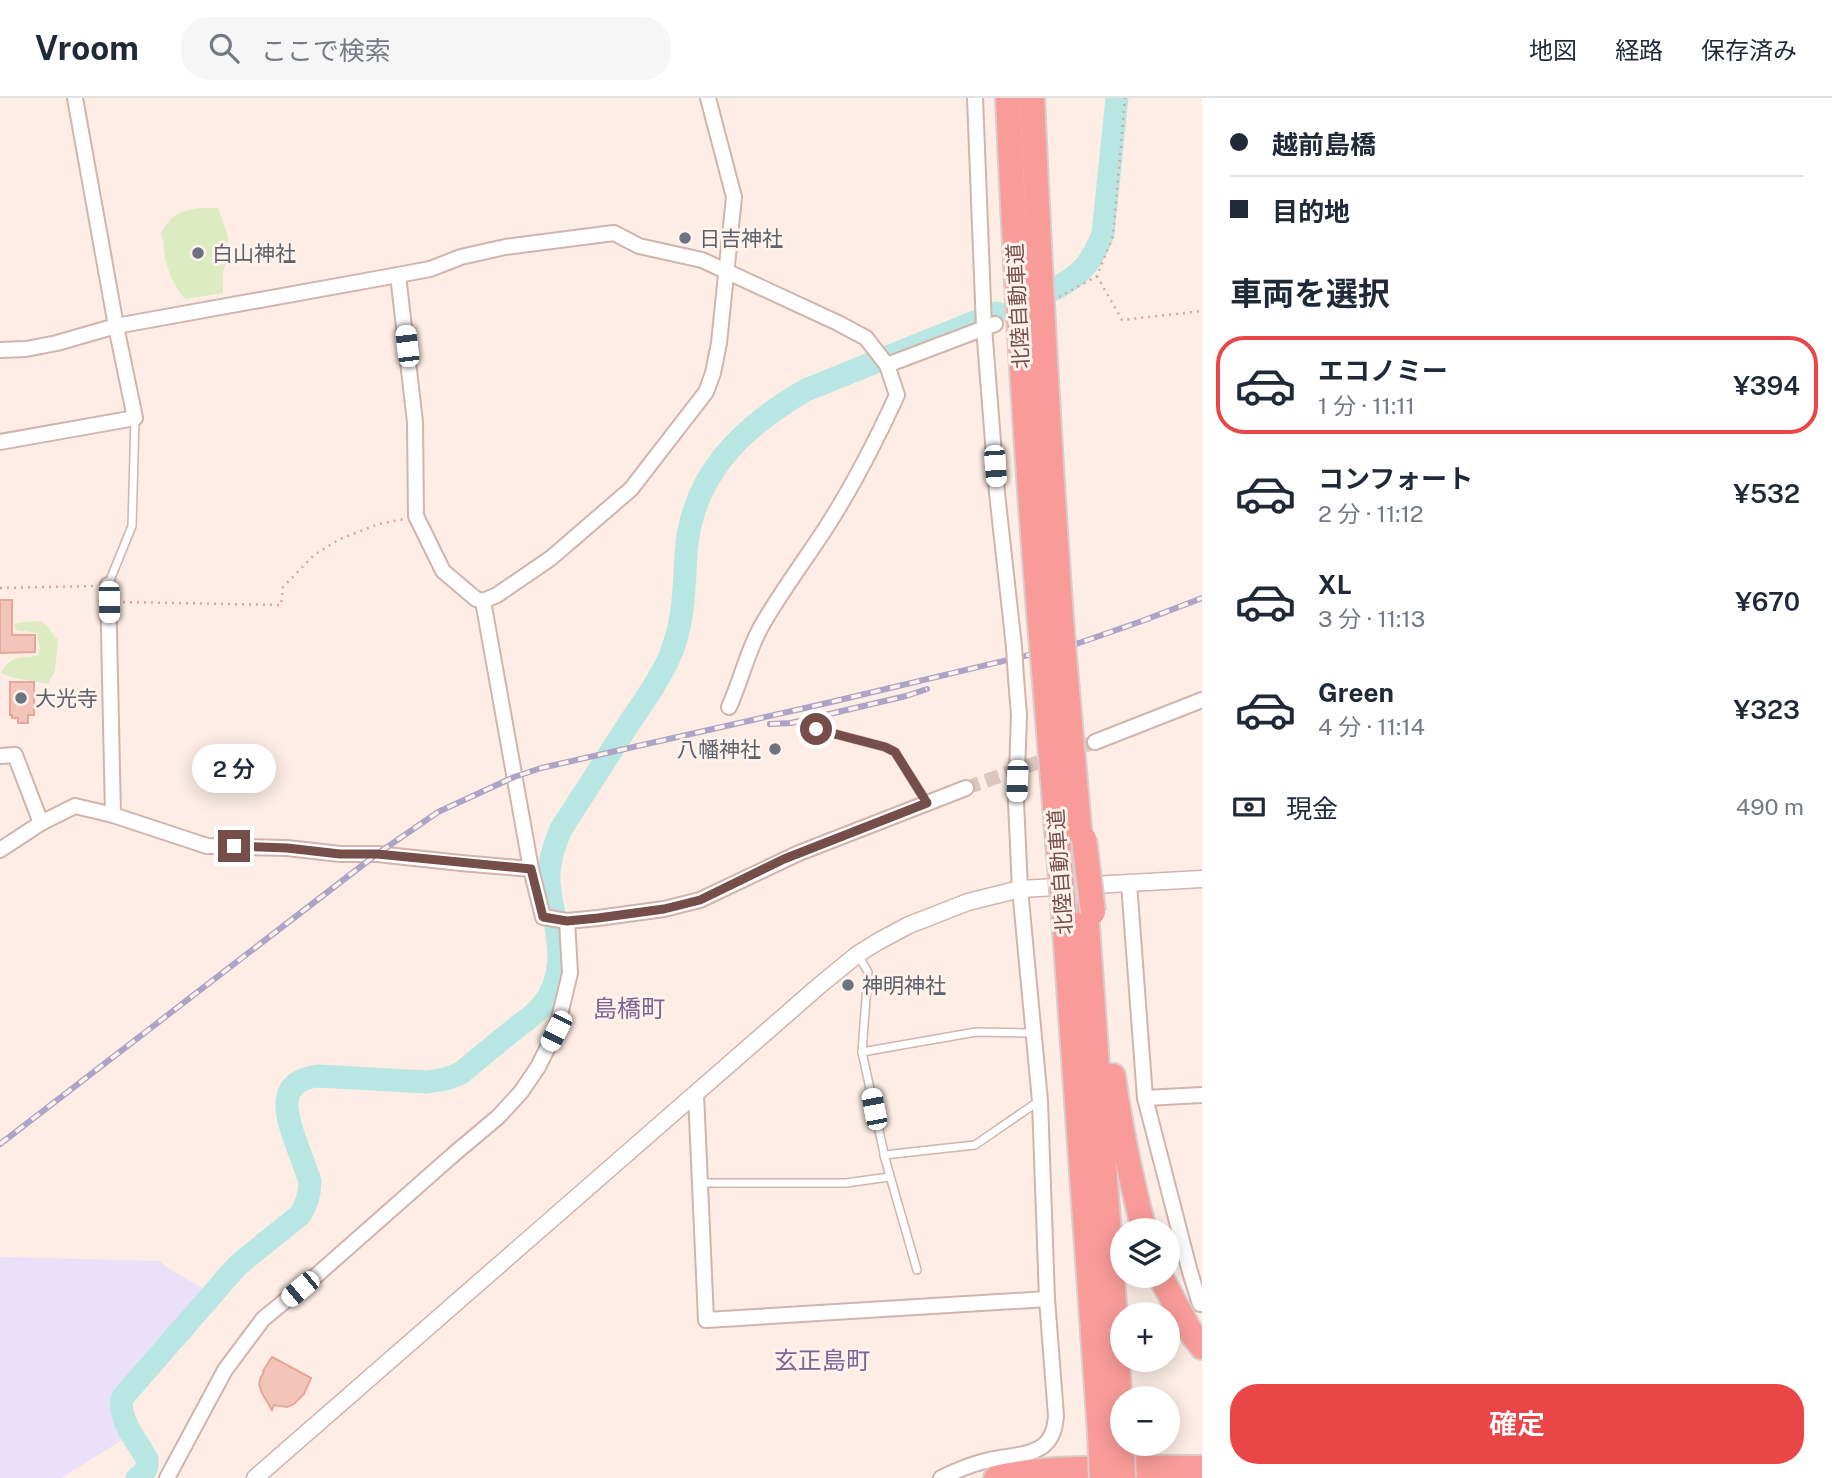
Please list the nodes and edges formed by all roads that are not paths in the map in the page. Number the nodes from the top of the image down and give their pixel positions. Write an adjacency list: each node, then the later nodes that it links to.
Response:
1 (75, 98): 9 (street)
2 (708, 98): 6 (street)
3 (975, 98): 8 (street)
4 (1008, 98): 16 (highway, 北陸自動車道)
5 (1032, 98): 16 (highway, 北陸自動車道)
6 (727, 272): 7 (street); 11 (street); 15 (street)
7 (398, 275): 9 (street); 15 (street)
8 (986, 321): 11 (street); 32 (street, bridge)
9 (116, 326): 10 (street); 12 (street)
10 (0, 350)
11 (884, 360): 19 (street)
12 (135, 418): 13 (street); 14 (lane)
13 (0, 442)
14 (108, 585): 25 (street)
15 (483, 601): 29 (street)
16 (1052, 633): 17 (highway, 北陸自動車道, bridge)
17 (1055, 669): 27 (highway, 北陸自動車道); 27 (highway, 北陸自動車道)
18 (1202, 700): 21 (street)
19 (729, 707)
20 (816, 729): 24 (lane)
21 (1095, 742)
22 (0, 756): 26 (street)
23 (966, 788): 24 (street)
24 (927, 803): 34 (street)
25 (113, 815): 26 (street); 29 (street)
26 (41, 823): 28 (street)
27 (1074, 840): 33 (highway, 北陸自動車道, bridge)
28 (0, 849)
29 (531, 869): 34 (street)
30 (1202, 879): 31 (street)
31 (1129, 883): 32 (street); 40 (street)
32 (1020, 889): 35 (street); 36 (street)
33 (1081, 913): 45 (highway); 51 (highway, 北陸自動車道); 51 (highway, 北陸自動車道)
34 (559, 919): 53 (street)
35 (858, 954): 37 (lane); 38 (street)
36 (1034, 1033): 37 (lane); 41 (street)
37 (862, 1052): 42 (lane)
38 (696, 1094): 44 (street); 54 (street)
39 (1202, 1095): 40 (street)
40 (1145, 1098): 49 (street)
41 (1040, 1101): 42 (lane); 48 (street)
42 (884, 1155): 43 (lane)
43 (889, 1177): 44 (lane); 46 (lane)
44 (701, 1183): 48 (street)
45 (1141, 1218)
46 (917, 1270)
47 (1167, 1288): 50 (highway)
48 (1047, 1299): 55 (street)
49 (1200, 1304)
50 (1202, 1347)
51 (1103, 1433): 57 (highway); 58 (highway, 北陸自動車道, bridge); 59 (highway, 北陸自動車道, bridge)
52 (1202, 1468): 56 (highway)
53 (167, 1478)
54 (256, 1478)
55 (941, 1478)
56 (996, 1478)
57 (1089, 1478)
58 (1102, 1478)
59 (1123, 1478)

